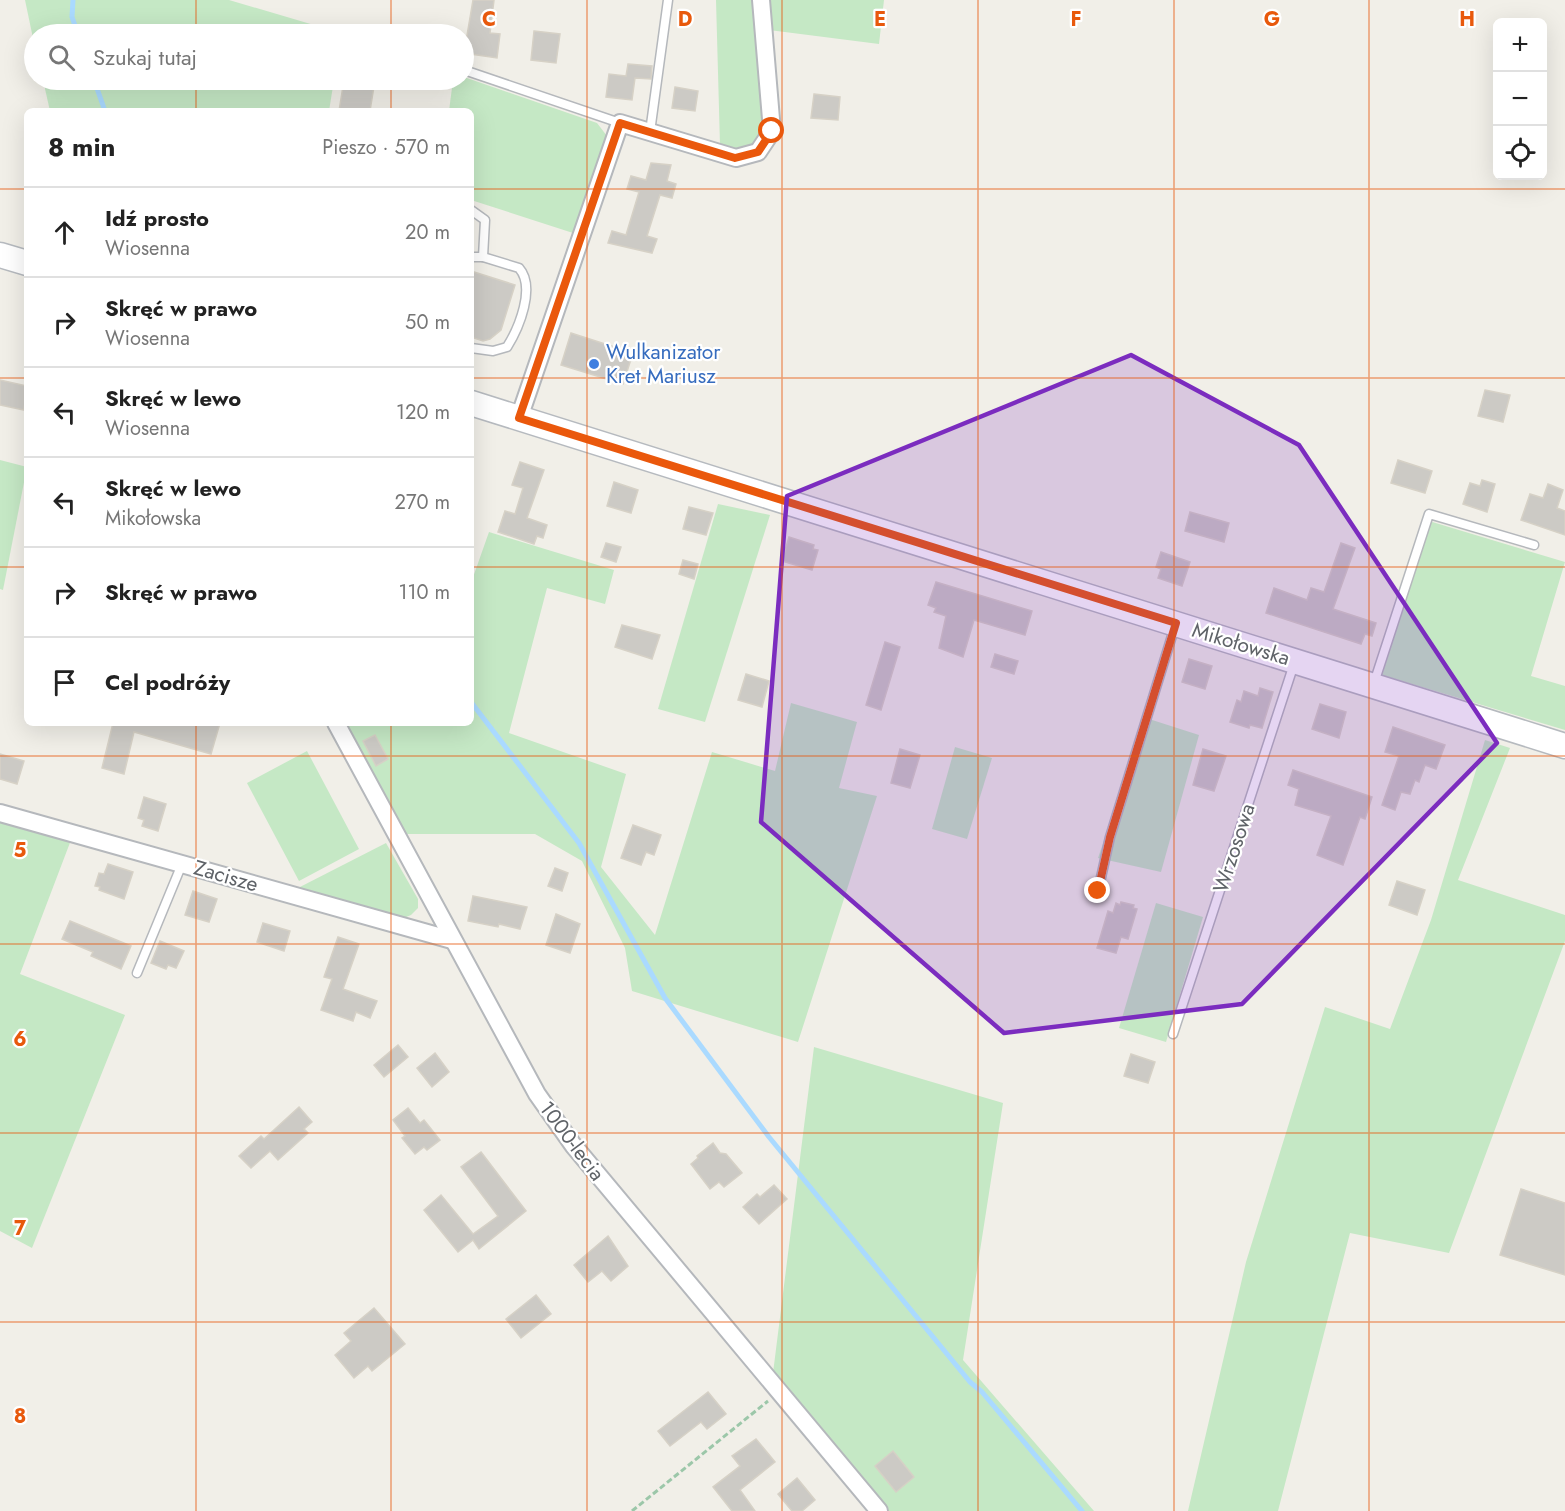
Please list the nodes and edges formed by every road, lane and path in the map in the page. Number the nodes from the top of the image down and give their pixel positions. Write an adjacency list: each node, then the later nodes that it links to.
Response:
1 (668, 0): 5 (lane)
2 (761, 0): 5 (street)
3 (474, 73): 4 (lane)
4 (620, 123): 5 (street); 13 (street)
5 (650, 132)
6 (474, 212): 9 (lane)
7 (0, 255): 10 (main road)
8 (474, 257): 9 (lane)
9 (483, 257): 11 (lane)
10 (24, 262)
11 (474, 348)
12 (474, 403): 13 (main road, Mikołowska)
13 (519, 418): 15 (main road, Mikołowska)
14 (1534, 545): 17 (lane)
15 (1176, 623): 16 (main road, Mikołowska); 22 (lane)
16 (1296, 661): 17 (main road, Mikołowska); 25 (lane, Wrzosowa)
17 (1373, 685): 19 (main road, Mikołowska)
18 (338, 726): 23 (street, 1000-lecia)
19 (1565, 746)
20 (0, 813): 21 (street, Zacisze)
21 (182, 864): 23 (street, Zacisze); 24 (lane)
22 (1098, 891)
23 (452, 940): 26 (street, 1000-lecia)
24 (137, 973)
25 (1173, 1034)
26 (781, 1390): 27 (path); 28 (street, 1000-lecia)
27 (632, 1511)
28 (879, 1511)

